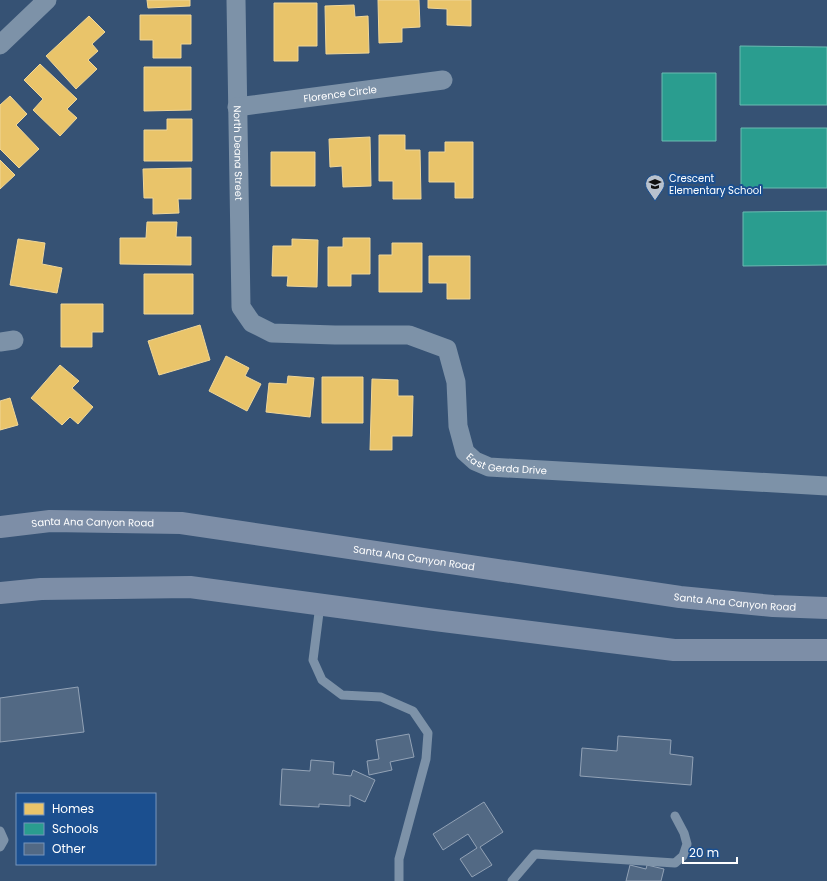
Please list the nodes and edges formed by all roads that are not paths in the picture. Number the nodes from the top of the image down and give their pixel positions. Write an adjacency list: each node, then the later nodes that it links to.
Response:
1 (47, 0): 3 (street)
2 (236, 0): 5 (street, North Deana Street)
3 (0, 44)
4 (443, 80): 5 (street, Florence Circle)
5 (238, 107): 6 (street, North Deana Street)
6 (241, 307): 7 (street, East Gerda Drive)
7 (827, 486)
8 (0, 527): 11 (main road, Santa Ana Canyon Road)
9 (0, 593): 10 (main road)
10 (320, 605): 12 (main road); 16 (lane)
11 (827, 608)
12 (827, 650)
13 (676, 816): 17 (lane)
14 (0, 831): 15 (lane)
15 (0, 848)
16 (399, 881)
17 (512, 881)

